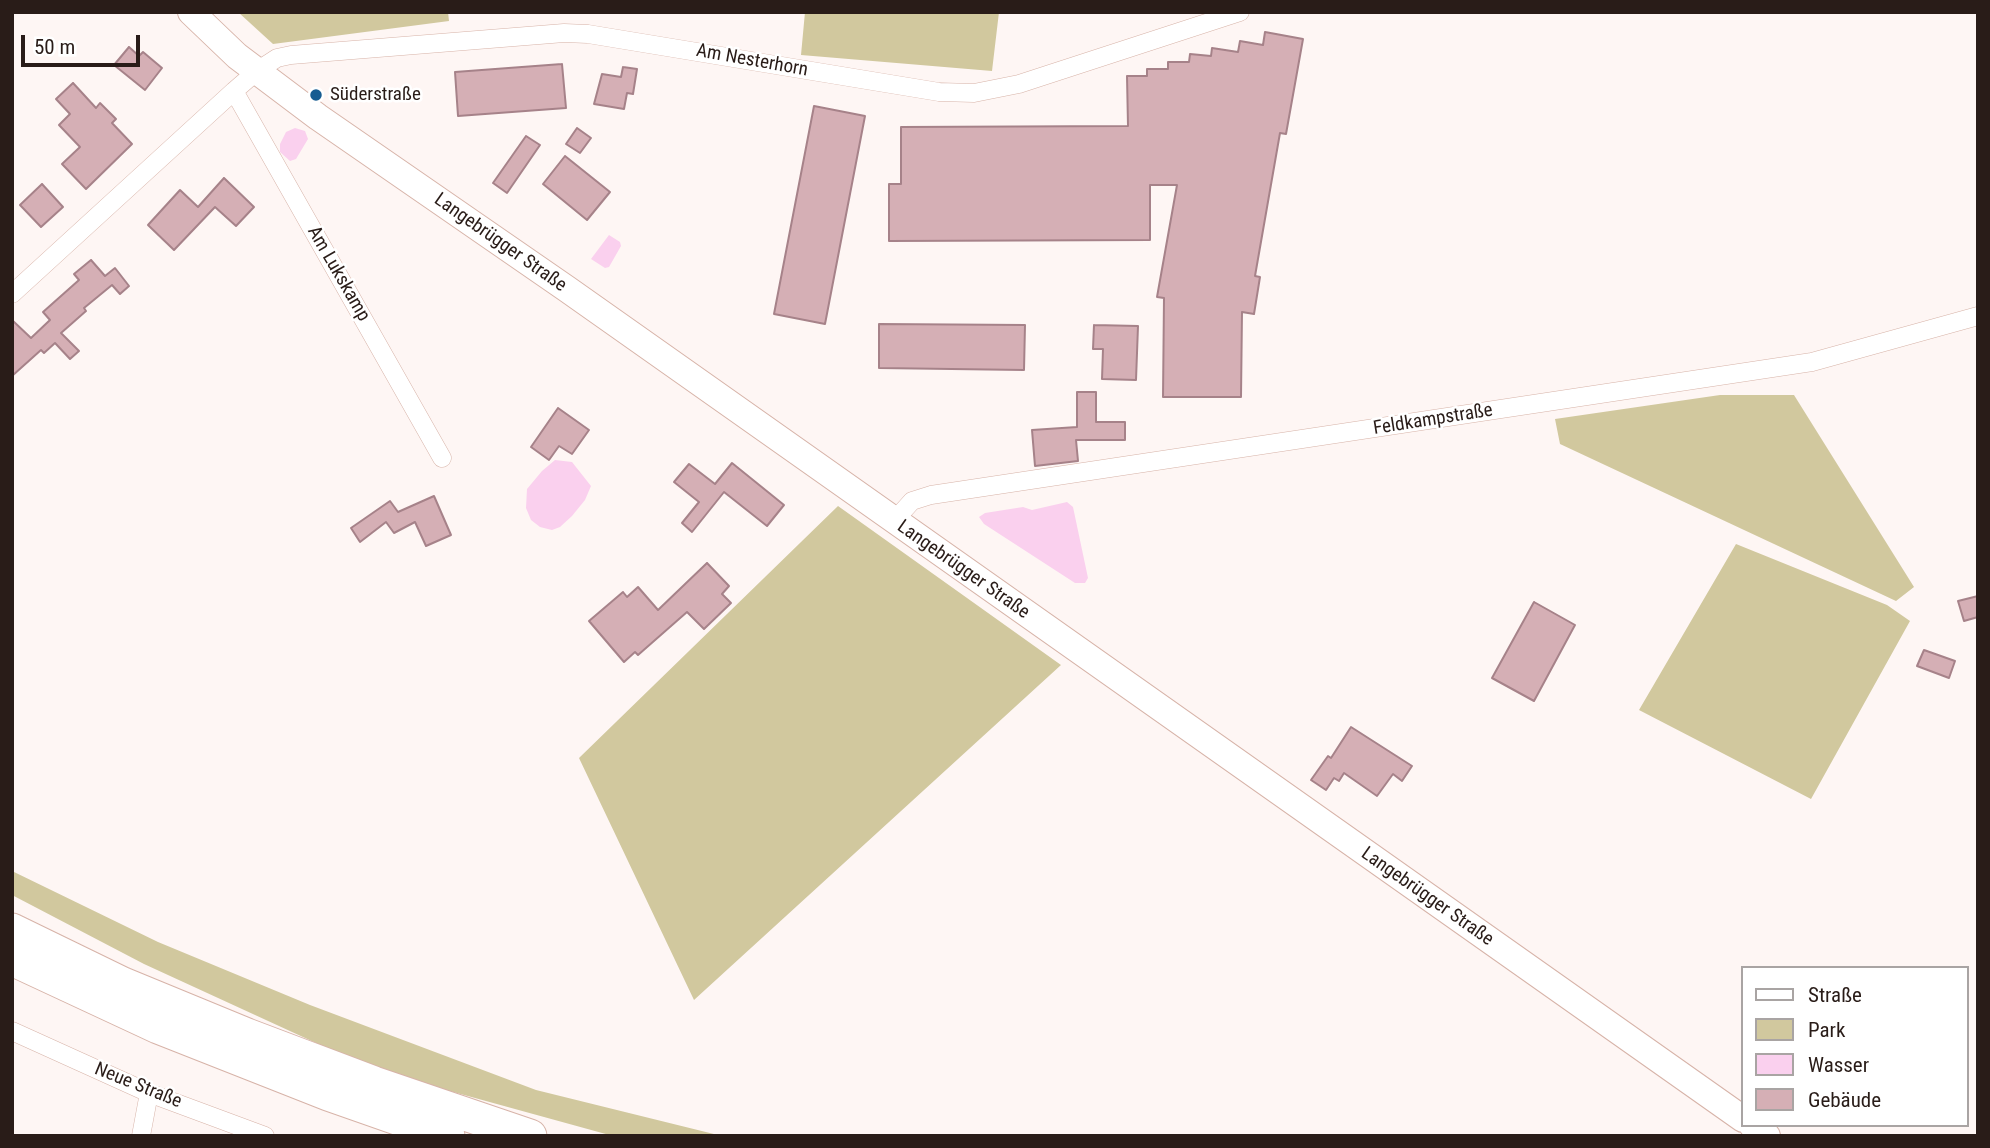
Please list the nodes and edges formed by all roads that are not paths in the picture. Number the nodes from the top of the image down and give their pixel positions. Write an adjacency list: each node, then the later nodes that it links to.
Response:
1 (191, 12): 3 (street, Langebrügger Straße)
2 (1240, 12): 3 (street, Am Nesterhorn)
3 (257, 71): 4 (street); 8 (street, Langebrügger Straße)
4 (234, 91): 5 (street); 7 (street, Am Lukskamp)
5 (12, 294)
6 (1978, 316): 8 (street, Feldkampstraße)
7 (442, 457)
8 (894, 521): 13 (street, Langebrügger Straße)
9 (12, 930): 17 (highway)
10 (12, 959): 16 (highway)
11 (12, 1031): 12 (street, Neue Straße)
12 (149, 1093): 14 (street); 15 (street, Neue Straße)
13 (1742, 1118)
14 (141, 1136)
15 (265, 1136)
16 (448, 1136)
17 (530, 1136)

